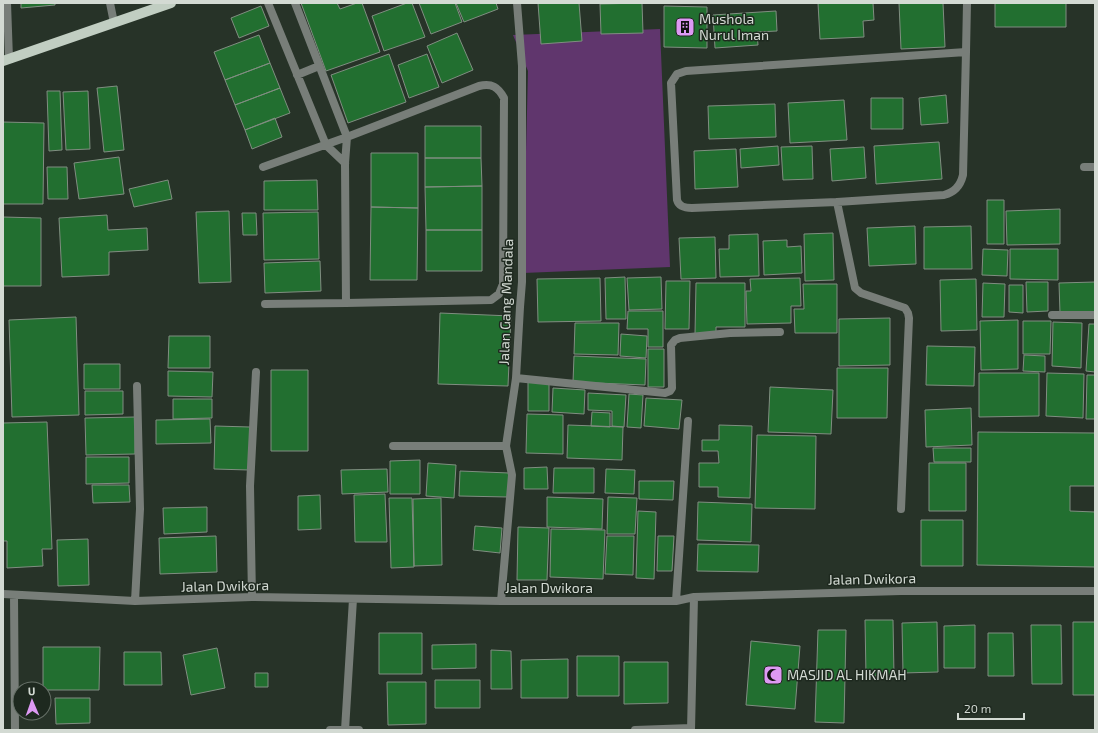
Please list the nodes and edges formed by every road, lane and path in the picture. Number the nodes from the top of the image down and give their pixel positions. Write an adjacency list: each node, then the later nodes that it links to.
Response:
1 (7, 3): 10 (street)
2 (110, 3): 8 (street)
3 (171, 3): 8 (main road)
4 (268, 3): 12 (street)
5 (295, 3): 11 (street)
6 (516, 3): 26 (street, Jalan Gang Mandala)
7 (967, 3): 9 (street)
8 (114, 23): 10 (main road)
9 (966, 52): 19 (street); 19 (street)
10 (6, 60)
11 (319, 66): 12 (street); 13 (street)
12 (297, 75): 14 (street)
13 (347, 137): 14 (street); 15 (street); 20 (street)
14 (326, 145): 15 (street); 16 (street)
15 (345, 163): 20 (street)
16 (263, 167)
17 (1084, 167): 18 (street)
18 (1095, 167)
19 (837, 202): 31 (street)
20 (346, 303): 21 (street)
21 (265, 304)
22 (1052, 315): 23 (street)
23 (1095, 315)
24 (780, 332): 26 (street)
25 (256, 372): 35 (street)
26 (516, 378): 30 (street, Jalan Gang Mandala)
27 (137, 386): 39 (street)
28 (688, 421): 38 (street)
29 (394, 446): 30 (street)
30 (506, 446): 40 (street, Jalan Gang Mandala)
31 (901, 509)
32 (1095, 591): 36 (street, Jalan Dwikora)
33 (3, 594): 34 (street, Jalan Dwikora)
34 (14, 595): 39 (street, Jalan Dwikora); 42 (street)
35 (252, 597): 37 (street, Jalan Dwikora); 39 (street, Jalan Dwikora)
36 (694, 597): 38 (street, Jalan Dwikora); 41 (street)
37 (352, 599): 40 (street, Jalan Dwikora); 44 (street)
38 (676, 600): 40 (street, Jalan Dwikora)
39 (135, 601)
40 (501, 601)
41 (691, 729): 46 (street)
42 (15, 730)
43 (330, 730): 44 (street)
44 (345, 730): 45 (street)
45 (359, 730)
46 (635, 730)

